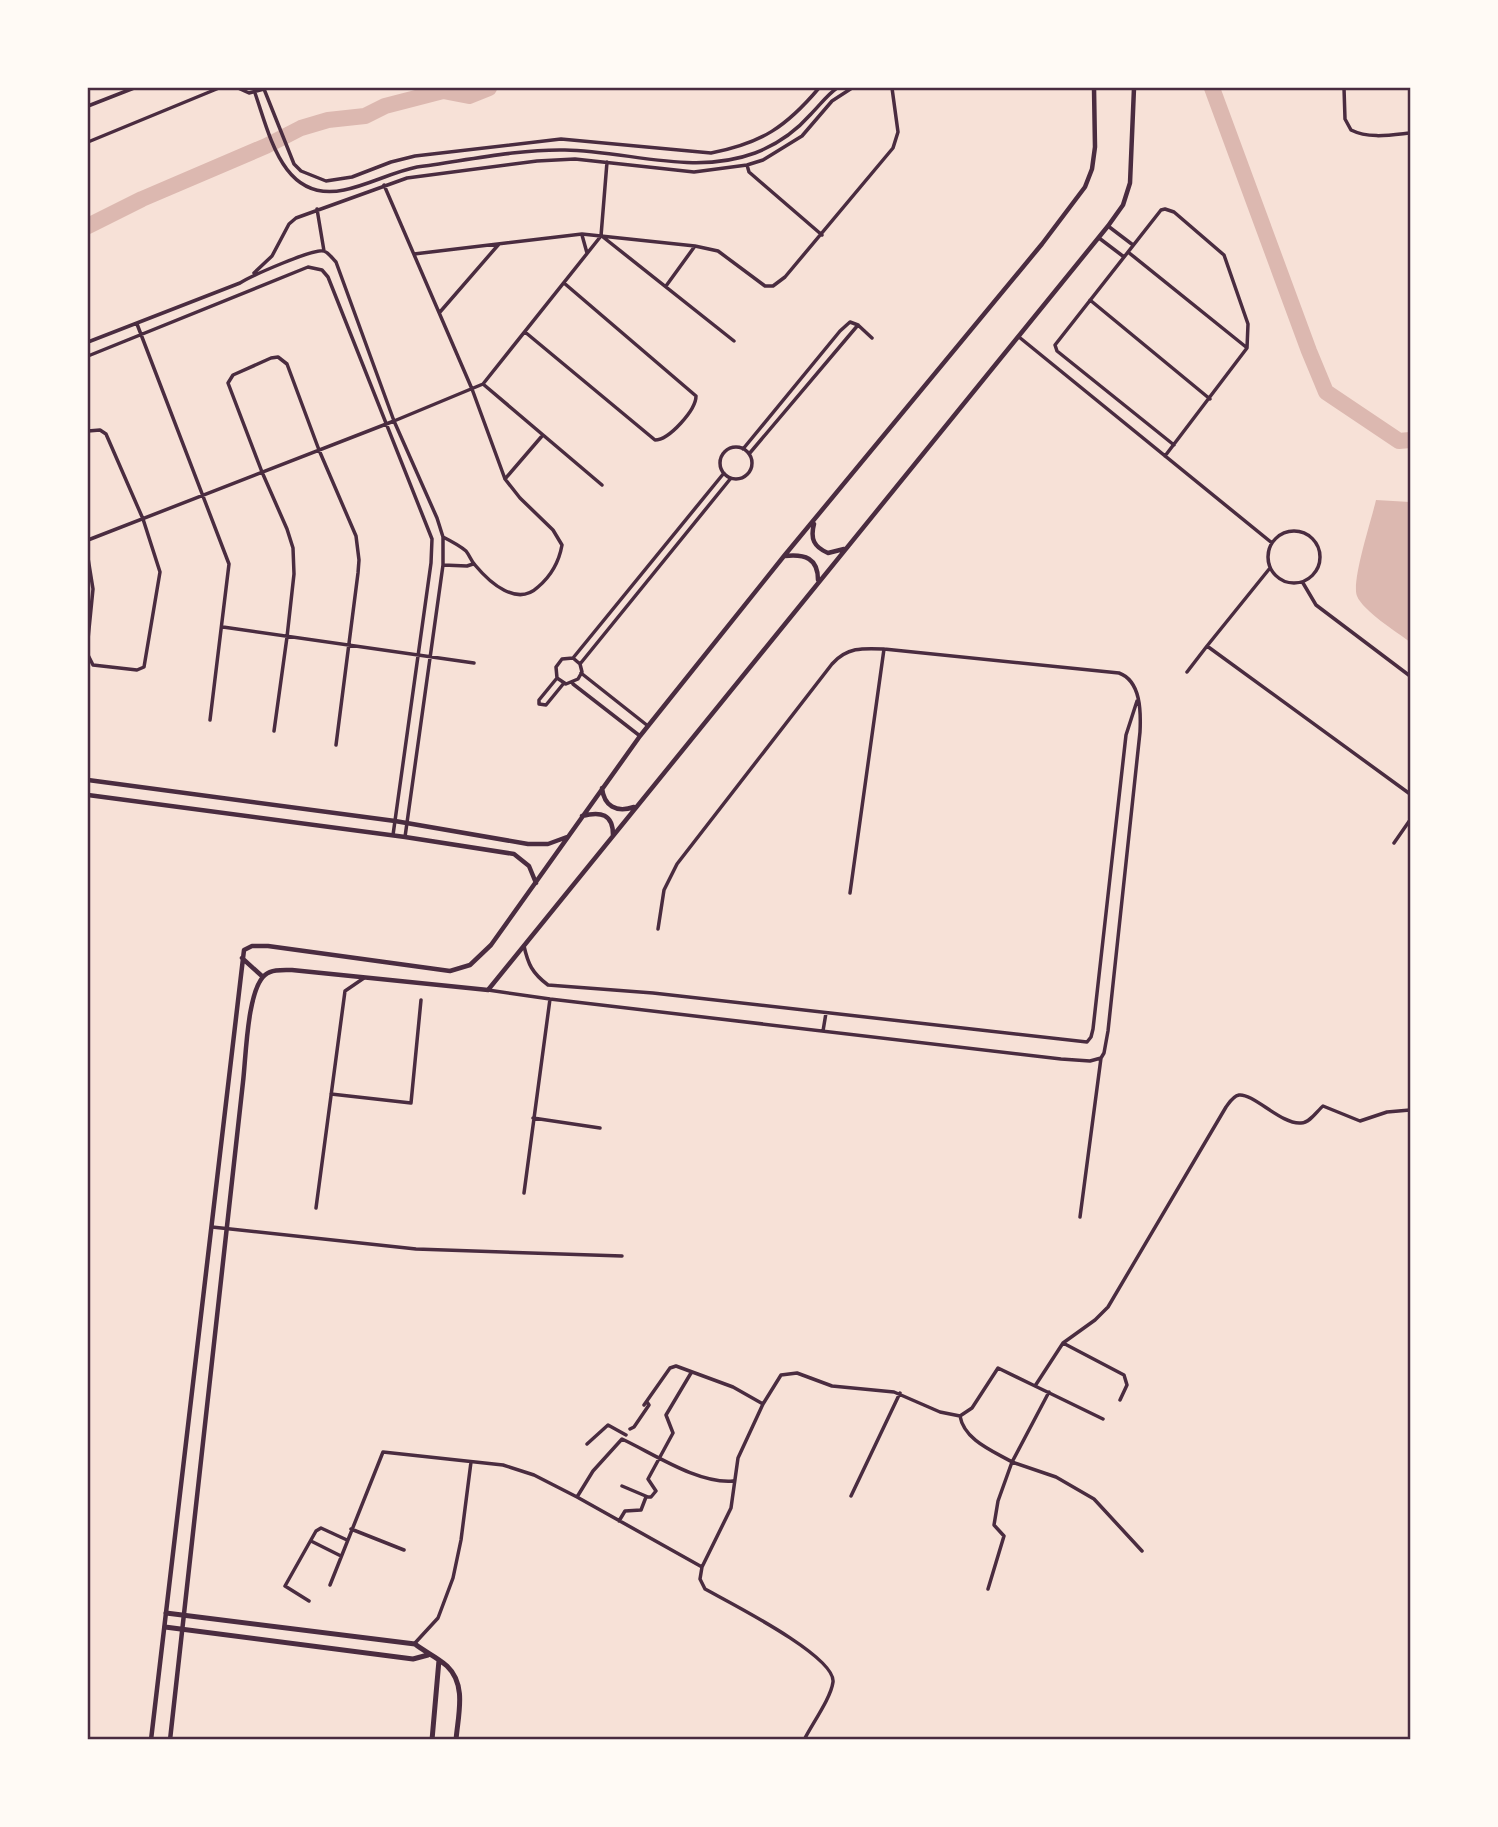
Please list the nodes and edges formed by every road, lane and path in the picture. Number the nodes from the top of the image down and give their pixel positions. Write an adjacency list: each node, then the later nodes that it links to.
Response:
1 (134, 88): 13 (street)
2 (219, 88): 15 (street)
3 (238, 88): 12 (street)
4 (265, 88): 5 (street); 12 (street)
5 (819, 88)
6 (837, 88): 12 (street)
7 (852, 88): 17 (street)
8 (892, 88): 22 (street)
9 (1094, 88): 67 (street)
10 (1134, 88): 20 (street)
11 (1344, 88): 14 (street)
12 (256, 93)
13 (88, 106)
14 (1410, 132)
15 (88, 142)
16 (607, 162): 17 (street); 18 (street); 23 (street)
17 (747, 165): 22 (street)
18 (384, 185): 19 (street); 31 (street)
19 (317, 209): 28 (street); 33 (street)
20 (1108, 226): 24 (street); 26 (street)
21 (582, 234): 23 (street); 25 (street); 30 (street)
22 (822, 235): 27 (street)
23 (601, 236): 27 (street); 30 (street); 35 (street)
24 (1099, 238): 32 (street); 42 (street)
25 (500, 243): 31 (street); 37 (street)
26 (1133, 245): 29 (street); 46 (street)
27 (695, 246): 35 (street)
28 (324, 251): 33 (street); 51 (street)
29 (1128, 251): 32 (street); 46 (street)
30 (587, 253): 34 (street)
31 (414, 254): 37 (street)
32 (1124, 257): 36 (street)
33 (252, 275): 38 (street)
34 (564, 283): 40 (street); 40 (street)
35 (666, 286): 44 (street)
36 (1090, 300): 50 (street); 55 (street)
37 (439, 313): 49 (street)
38 (137, 323): 41 (street); 45 (street)
39 (858, 325): 43 (street); 56 (street); 58 (street)
40 (524, 332): 48 (street)
41 (143, 335): 47 (street); 52 (street); 65 (street)
42 (1019, 337): 59 (street); 71 (street)
43 (872, 338)
44 (734, 341)
45 (88, 342)
46 (1247, 348): 50 (street)
47 (88, 356)
48 (482, 384): 49 (street); 54 (street)
49 (472, 389): 51 (street); 63 (street)
50 (1210, 399): 55 (street)
51 (394, 421): 52 (street); 68 (street)
52 (385, 424): 57 (street); 86 (street)
53 (88, 431): 66 (street)
54 (542, 436): 63 (street); 64 (street)
55 (1174, 445): 59 (street)
56 (743, 449): 58 (street); 61 (street)
57 (319, 450): 60 (street); 60 (street); 82 (street)
58 (749, 454): 62 (street)
59 (1165, 456): 70 (street)
60 (262, 472): 65 (street); 80 (street)
61 (724, 473): 62 (street); 88 (street)
62 (731, 478): 90 (street)
63 (505, 479): 74 (street)
64 (602, 485)
65 (204, 495): 66 (street); 79 (street)
66 (143, 519): 69 (street); 85 (street)
67 (814, 521): 71 (street); 72 (street)
68 (443, 537): 74 (street); 75 (street)
69 (88, 540)
70 (1272, 543): 76 (street); 78 (street)
71 (848, 547): 77 (street)
72 (784, 556): 77 (street); 99 (street)
73 (88, 558): 81 (street)
74 (473, 564): 75 (street)
75 (443, 565): 87 (street)
76 (1270, 568): 78 (street); 83 (street)
77 (818, 582): 107 (street)
78 (1303, 583): 93 (street)
79 (223, 627): 80 (street); 98 (street)
80 (287, 637): 82 (street); 100 (street)
81 (88, 639)
82 (348, 645): 86 (street); 102 (street)
83 (1207, 646): 92 (street); 105 (street)
84 (884, 649): 97 (street); 118 (street); 119 (street)
85 (88, 655)
86 (418, 655): 87 (street); 110 (street)
87 (429, 656): 89 (street); 111 (street)
88 (573, 658): 90 (street); 94 (street)
89 (474, 663)
90 (580, 664): 91 (street)
91 (581, 673): 96 (street); 99 (street)
92 (1187, 673)
93 (1410, 676)
94 (557, 678): 95 (street); 95 (street)
95 (564, 683): 96 (street)
96 (572, 683): 101 (street)
97 (1138, 699): 127 (street); 129 (street)
98 (210, 720)
99 (648, 726): 101 (street)
100 (274, 731)
101 (640, 736): 104 (street)
102 (336, 745)
103 (88, 780): 110 (street)
104 (602, 788): 107 (street); 108 (street)
105 (1410, 794)
106 (88, 795): 112 (street)
107 (635, 807): 113 (street)
108 (582, 816): 113 (street); 115 (street)
109 (1410, 820): 116 (street)
110 (395, 821): 111 (street); 112 (street)
111 (407, 822): 114 (street); 115 (street)
112 (393, 835): 114 (street)
113 (613, 836): 120 (street)
114 (405, 837): 117 (street)
115 (568, 837): 117 (street)
116 (1394, 843)
117 (536, 883): 121 (street)
118 (850, 892)
119 (658, 929)
120 (523, 944): 124 (street); 127 (street)
121 (242, 958): 122 (street); 137 (street)
122 (263, 977): 123 (street); 138 (street)
123 (364, 978): 124 (street); 130 (street)
124 (488, 990): 125 (street)
125 (550, 999): 128 (street); 132 (street)
126 (421, 1000): 130 (street)
127 (826, 1013): 128 (street)
128 (823, 1031): 129 (street)
129 (1101, 1058): 136 (street)
130 (331, 1094): 135 (street)
131 (1410, 1110): 140 (street)
132 (533, 1118): 133 (street); 134 (street)
133 (600, 1128)
134 (524, 1193)
135 (316, 1208)
136 (1080, 1217)
137 (211, 1226): 138 (street); 171 (street)
138 (227, 1229): 139 (street); 172 (street)
139 (622, 1256)
140 (1063, 1343): 142 (street); 145 (street)
141 (691, 1373): 146 (street); 149 (street); 152 (street)
142 (1035, 1385): 143 (street); 147 (street)
143 (1049, 1392): 148 (street); 154 (street)
144 (900, 1393): 146 (street); 147 (street); 157 (street)
145 (1120, 1400)
146 (763, 1404): 155 (street)
147 (960, 1416): 154 (street)
148 (1103, 1419)
149 (626, 1435): 150 (street); 151 (street)
150 (622, 1439): 152 (street); 158 (street)
151 (587, 1444)
152 (661, 1458): 155 (street); 159 (street)
153 (471, 1462): 158 (street); 161 (street); 175 (street)
154 (1012, 1462): 165 (street); 169 (street)
155 (733, 1481): 167 (street)
156 (622, 1486): 159 (street)
157 (851, 1496)
158 (577, 1497): 160 (street)
159 (646, 1497): 160 (street)
160 (619, 1521): 167 (street)
161 (351, 1529): 162 (street); 164 (street)
162 (347, 1539): 163 (street); 166 (street)
163 (311, 1541): 166 (street); 170 (street)
164 (404, 1550)
165 (1142, 1551)
166 (341, 1556): 168 (street)
167 (702, 1567): 182 (street)
168 (330, 1585)
169 (988, 1589)
170 (309, 1601)
171 (166, 1613): 172 (main road); 173 (street)
172 (185, 1615): 174 (street); 175 (main road)
173 (165, 1628): 174 (main road); 178 (street)
174 (183, 1630): 176 (main road); 179 (street)
175 (415, 1644): 176 (main road)
176 (428, 1655): 177 (main road)
177 (439, 1660): 180 (main road); 181 (main road)
178 (150, 1740)
179 (170, 1740)
180 (432, 1740)
181 (456, 1740)
182 (804, 1740)

